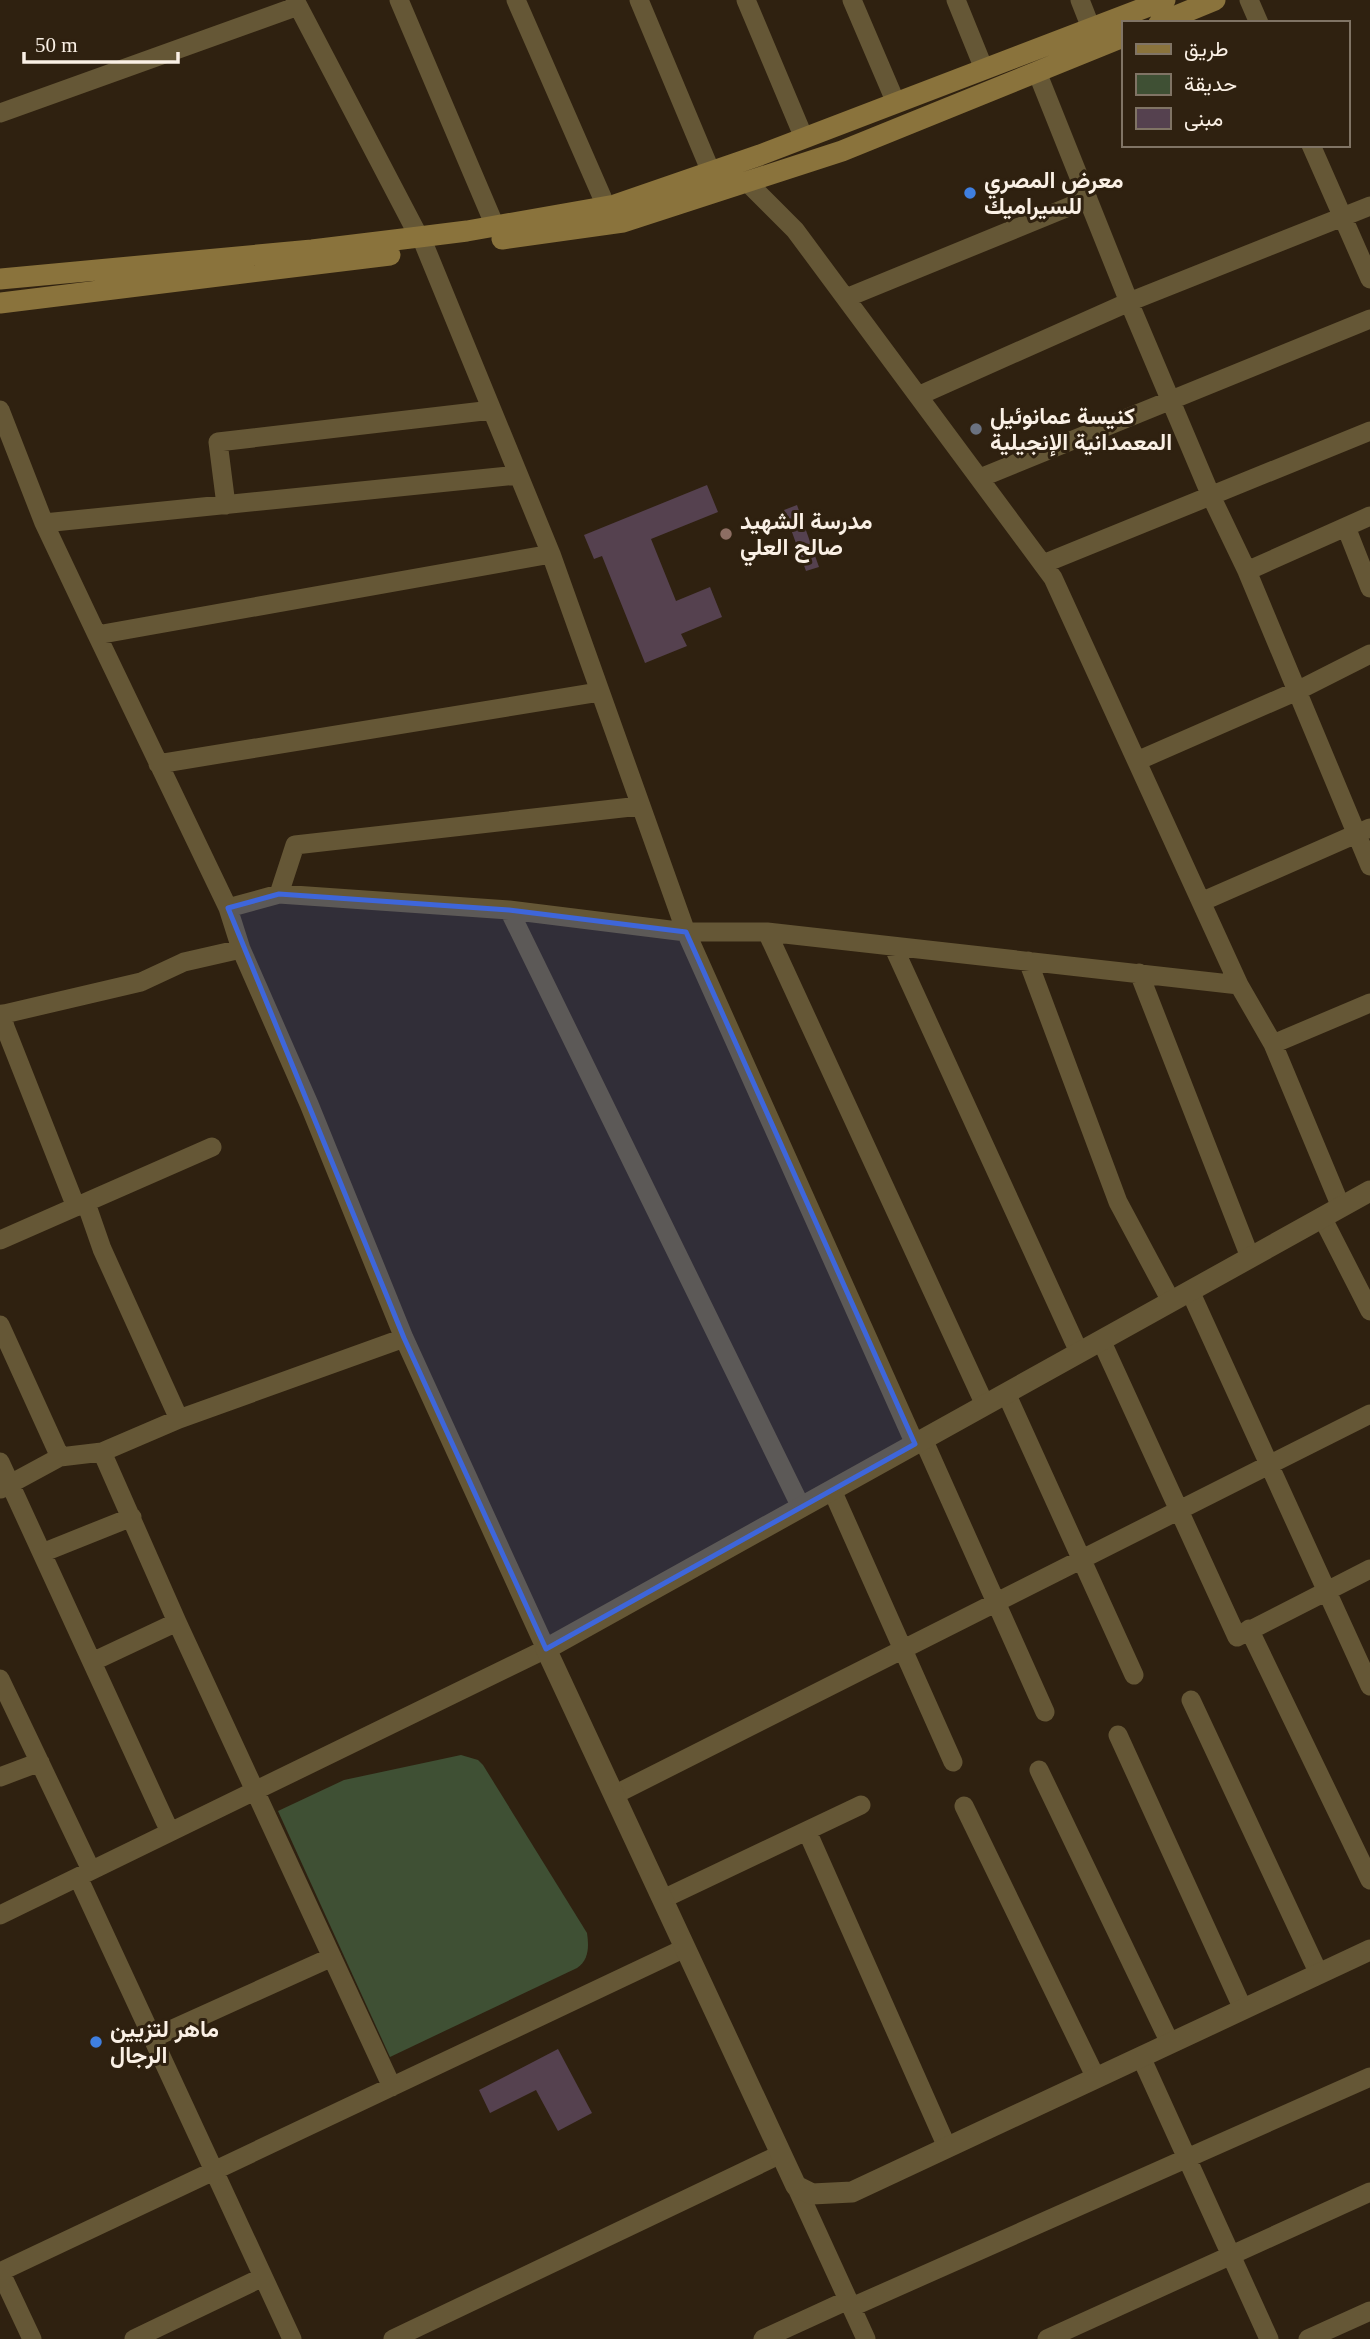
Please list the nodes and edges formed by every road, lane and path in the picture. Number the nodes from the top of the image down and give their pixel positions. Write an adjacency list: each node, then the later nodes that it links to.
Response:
1 (399, 0): 28 (street)
2 (516, 0): 25 (street)
3 (639, 0): 22 (street)
4 (746, 0): 20 (street)
5 (852, 0): 18 (street)
6 (956, 0): 16 (street)
7 (1080, 0): 14 (street)
8 (1164, 0): 14 (main road)
9 (1215, 0): 12 (main road)
10 (1250, 0): 13 (street)
11 (297, 3): 19 (street); 29 (street)
12 (1164, 21)
13 (1258, 21)
14 (1091, 28): 16 (main road)
15 (1122, 37): 17 (main road)
16 (984, 69): 18 (main road)
17 (1037, 72): 23 (main road); 24 (street)
18 (897, 103): 20 (main road)
19 (0, 113)
20 (804, 138): 22 (main road)
21 (1312, 147): 27 (street)
22 (711, 172): 25 (main road)
23 (747, 182): 29 (main road); 32 (street)
24 (1088, 199): 32 (street); 33 (street)
25 (606, 206): 28 (main road)
26 (1370, 206): 27 (street)
27 (1341, 218): 31 (street); 33 (street)
28 (495, 226): 29 (main road)
29 (422, 241): 30 (main road); 34 (main road); 39 (street)
30 (0, 279)
31 (1370, 279)
32 (846, 298): 36 (street)
33 (1129, 302): 36 (street); 37 (street)
34 (0, 303)
35 (1370, 319): 37 (street)
36 (918, 396): 42 (street)
37 (1171, 400): 42 (street); 43 (street)
38 (0, 410): 46 (street)
39 (492, 410): 41 (street); 44 (street)
40 (1370, 431): 43 (street)
41 (519, 475): 44 (street); 48 (street)
42 (980, 478): 49 (street)
43 (1211, 496): 49 (street); 50 (street)
44 (226, 505): 46 (street)
45 (1370, 516): 47 (street)
46 (44, 523): 52 (street)
47 (1346, 527): 50 (street); 51 (street)
48 (551, 554): 52 (street); 55 (street)
49 (1043, 564): 56 (street)
50 (1247, 571): 54 (street)
51 (1370, 588)
52 (97, 635): 57 (street)
53 (1370, 654): 54 (street)
54 (1297, 691): 56 (street); 59 (street)
55 (599, 692): 57 (street); 58 (street)
56 (1137, 761): 62 (street)
57 (158, 764): 63 (street)
58 (640, 806): 61 (street); 65 (street)
59 (1363, 831): 60 (street); 62 (street)
60 (1370, 866)
61 (279, 894): 63 (street); 64 (street)
62 (1201, 902): 71 (street)
63 (228, 908): 68 (street)
64 (509, 910): 65 (street); 100 (street)
65 (686, 932): 66 (street); 93 (street)
66 (767, 932): 67 (street); 90 (street)
67 (893, 946): 69 (street); 88 (street)
68 (242, 949): 73 (street); 86 (street)
69 (1028, 961): 70 (street); 83 (street)
70 (1139, 973): 71 (street); 81 (street)
71 (1239, 985): 74 (street)
72 (1370, 1003): 74 (street)
73 (1, 1015): 77 (street)
74 (1273, 1044): 78 (street)
75 (212, 1147): 77 (street)
76 (1370, 1191): 78 (street)
77 (81, 1205): 80 (street); 92 (street)
78 (1341, 1207): 79 (street)
79 (1322, 1217): 81 (street); 84 (street)
80 (0, 1240)
81 (1251, 1257): 82 (street)
82 (1190, 1291): 83 (street); 97 (street)
83 (1171, 1301): 87 (street)
84 (1370, 1311)
85 (0, 1325): 95 (street)
86 (404, 1338): 92 (street); 110 (street)
87 (1101, 1340): 88 (street); 101 (street)
88 (1079, 1352): 89 (street)
89 (1006, 1393): 90 (street); 104 (street)
90 (985, 1405): 93 (street)
91 (1370, 1414): 97 (street)
92 (179, 1419): 94 (street)
93 (919, 1441): 99 (street); 107 (street)
94 (102, 1452): 95 (street); 102 (street)
95 (60, 1457): 98 (street)
96 (0, 1462): 98 (street)
97 (1269, 1464): 101 (street); 106 (street)
98 (5, 1487): 103 (street)
99 (832, 1490): 100 (street); 111 (street)
100 (800, 1507): 110 (street)
101 (1179, 1510): 104 (street); 109 (street)
102 (132, 1517): 103 (street); 108 (street)
103 (42, 1553): 112 (street)
104 (1082, 1559): 107 (street); 113 (street)
105 (1370, 1569): 106 (street)
106 (1326, 1591): 109 (street); 115 (street)
107 (996, 1602): 111 (street); 117 (street)
108 (177, 1622): 112 (street); 123 (street)
109 (1249, 1629): 130 (street)
110 (546, 1649): 123 (street); 124 (street)
111 (903, 1649): 120 (street); 124 (street)
112 (92, 1662): 128 (street)
113 (1135, 1675)
114 (0, 1679): 119 (street)
115 (1370, 1686)
116 (1192, 1700): 136 (street)
117 (1045, 1712)
118 (1118, 1735): 137 (street)
119 (40, 1762): 122 (street); 129 (street)
120 (953, 1762)
121 (1039, 1770): 139 (street)
122 (0, 1777)
123 (254, 1791): 128 (street); 135 (street)
124 (614, 1795): 131 (street)
125 (861, 1805): 127 (street)
126 (964, 1806): 142 (street)
127 (807, 1830): 131 (street); 144 (street)
128 (170, 1832): 129 (street)
129 (85, 1873): 132 (street); 138 (street)
130 (1370, 1880)
131 (663, 1899): 133 (street)
132 (0, 1914)
133 (685, 1948): 143 (street); 145 (street)
134 (1370, 1950): 136 (street)
135 (332, 1957): 138 (street); 143 (street)
136 (1319, 1974): 137 (street)
137 (1242, 2010): 139 (street)
138 (153, 2039): 147 (street)
139 (1170, 2043): 140 (street)
140 (1141, 2057): 142 (street); 146 (street)
141 (1370, 2077): 146 (street)
142 (1096, 2078): 144 (street)
143 (392, 2087): 147 (street)
144 (947, 2147): 148 (street)
145 (781, 2154): 148 (street); 158 (street)
146 (1187, 2158): 150 (street); 153 (street)
147 (215, 2171): 151 (street); 152 (street)
148 (796, 2186): 153 (street)
149 (1370, 2192): 150 (street)
150 (1231, 2255): 161 (street); 162 (street)
151 (0, 2272): 155 (street)
152 (263, 2277): 156 (street); 157 (street)
153 (850, 2304): 159 (street); 160 (street)
154 (1370, 2311): 163 (street)
155 (33, 2339)
156 (134, 2339)
157 (292, 2339)
158 (393, 2339)
159 (764, 2339)
160 (866, 2339)
161 (1047, 2339)
162 (1269, 2339)
163 (1308, 2339)

